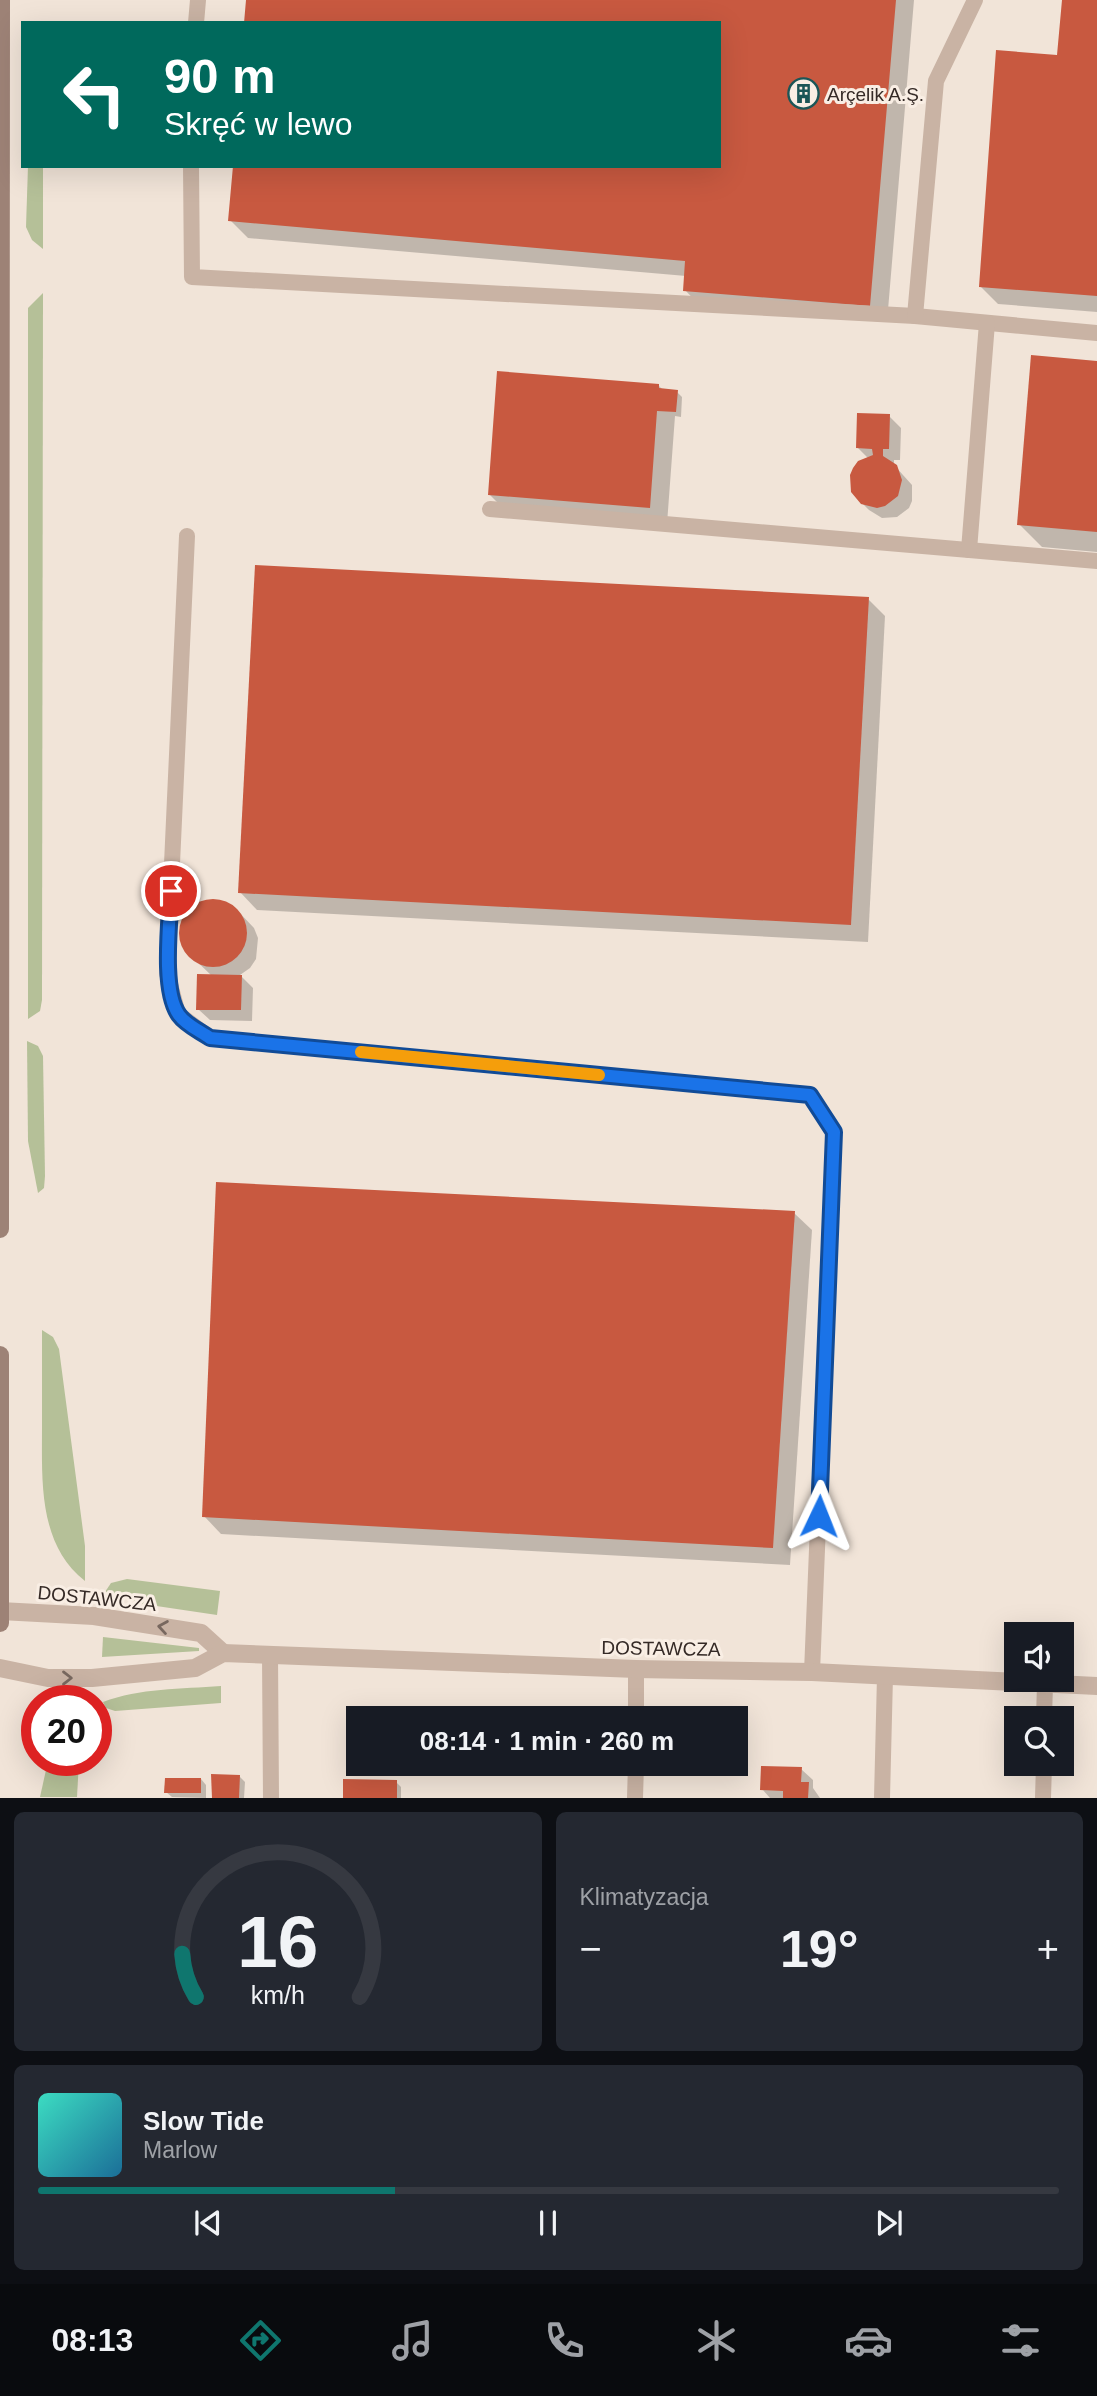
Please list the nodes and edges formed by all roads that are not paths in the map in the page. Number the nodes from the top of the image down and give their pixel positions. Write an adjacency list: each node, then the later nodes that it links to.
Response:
1 (1, 0): 13 (main road)
2 (198, 0): 4 (lane)
3 (975, 0): 6 (lane)
4 (196, 21)
5 (191, 168): 6 (lane)
6 (915, 316): 7 (lane)
7 (987, 323): 8 (lane); 11 (lane)
8 (1097, 333)
9 (490, 509): 11 (lane)
10 (187, 536): 22 (lane)
11 (969, 550): 12 (lane)
12 (1097, 561)
13 (0, 863): 14 (main road)
14 (0, 1229)
15 (0, 1355): 16 (main road)
16 (0, 1611): 17 (main road); 18 (street, DOSTAWCZA, one-way to 16)
17 (0, 1623)
18 (223, 1653): 19 (street, DOSTAWCZA); 20 (street, DOSTAWCZA, one-way to 18)
19 (270, 1655): 21 (street, DOSTAWCZA); 30 (lane)
20 (0, 1668)
21 (636, 1669): 22 (street, DOSTAWCZA); 27 (lane)
22 (812, 1672): 23 (street, DOSTAWCZA)
23 (885, 1676): 24 (street, DOSTAWCZA); 32 (lane)
24 (1004, 1682)
25 (1074, 1685): 26 (street, DOSTAWCZA)
26 (1097, 1686)
27 (636, 1706)
28 (636, 1776): 31 (lane)
29 (1044, 1776): 33 (lane)
30 (271, 1797)
31 (635, 1797)
32 (881, 1797)
33 (1043, 1797)

